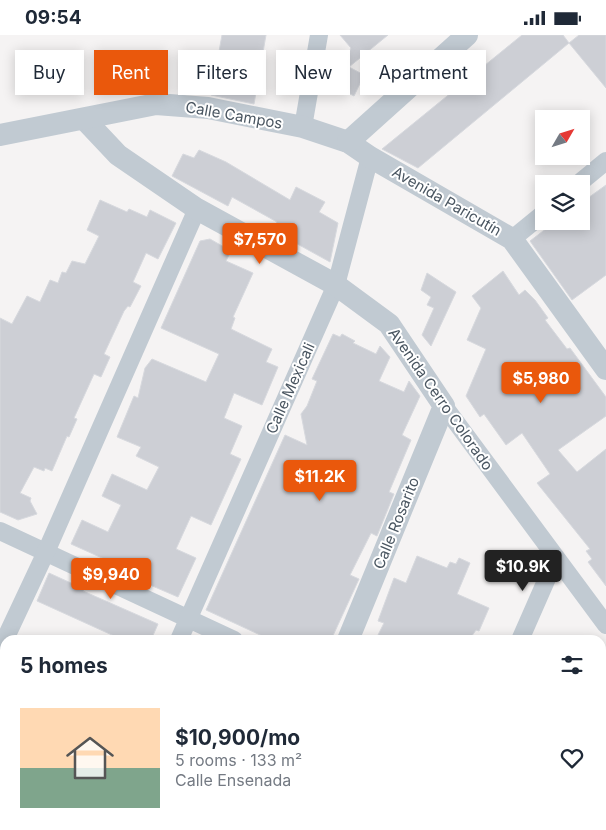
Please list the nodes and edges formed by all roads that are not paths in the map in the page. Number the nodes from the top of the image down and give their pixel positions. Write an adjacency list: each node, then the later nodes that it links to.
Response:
1 (319, 35): 4 (street)
2 (467, 35): 6 (street)
3 (86, 120): 4 (street, Calle Campos); 5 (street, Calle Campos); 10 (street, Avenida Cerro Colorado)
4 (303, 127): 6 (street, Calle Campos)
5 (0, 135)
6 (348, 142): 7 (street, Avenida Paricutín)
7 (370, 157): 12 (street, Avenida Paricutín); 13 (street, Calle Mexicali)
8 (606, 161): 9 (street)
9 (589, 175)
10 (197, 209): 13 (street, Avenida Cerro Colorado); 17 (street)
11 (535, 220): 12 (street)
12 (512, 239): 14 (street, Avenida Paricutín)
13 (336, 285): 15 (street, Avenida Cerro Colorado); 19 (street, Calle Mexicali)
14 (606, 369)
15 (444, 406): 18 (street, Avenida Cerro Colorado); 24 (street, Calle Rosarito)
16 (0, 531): 17 (street)
17 (46, 552): 19 (street); 21 (street)
18 (556, 558): 20 (street, Avenida Cerro Colorado); 25 (street)
19 (189, 619): 22 (street, Calle Mexicali); 23 (street)
20 (606, 625)
21 (7, 635)
22 (181, 635)
23 (223, 635)
24 (350, 635)
25 (522, 635)

